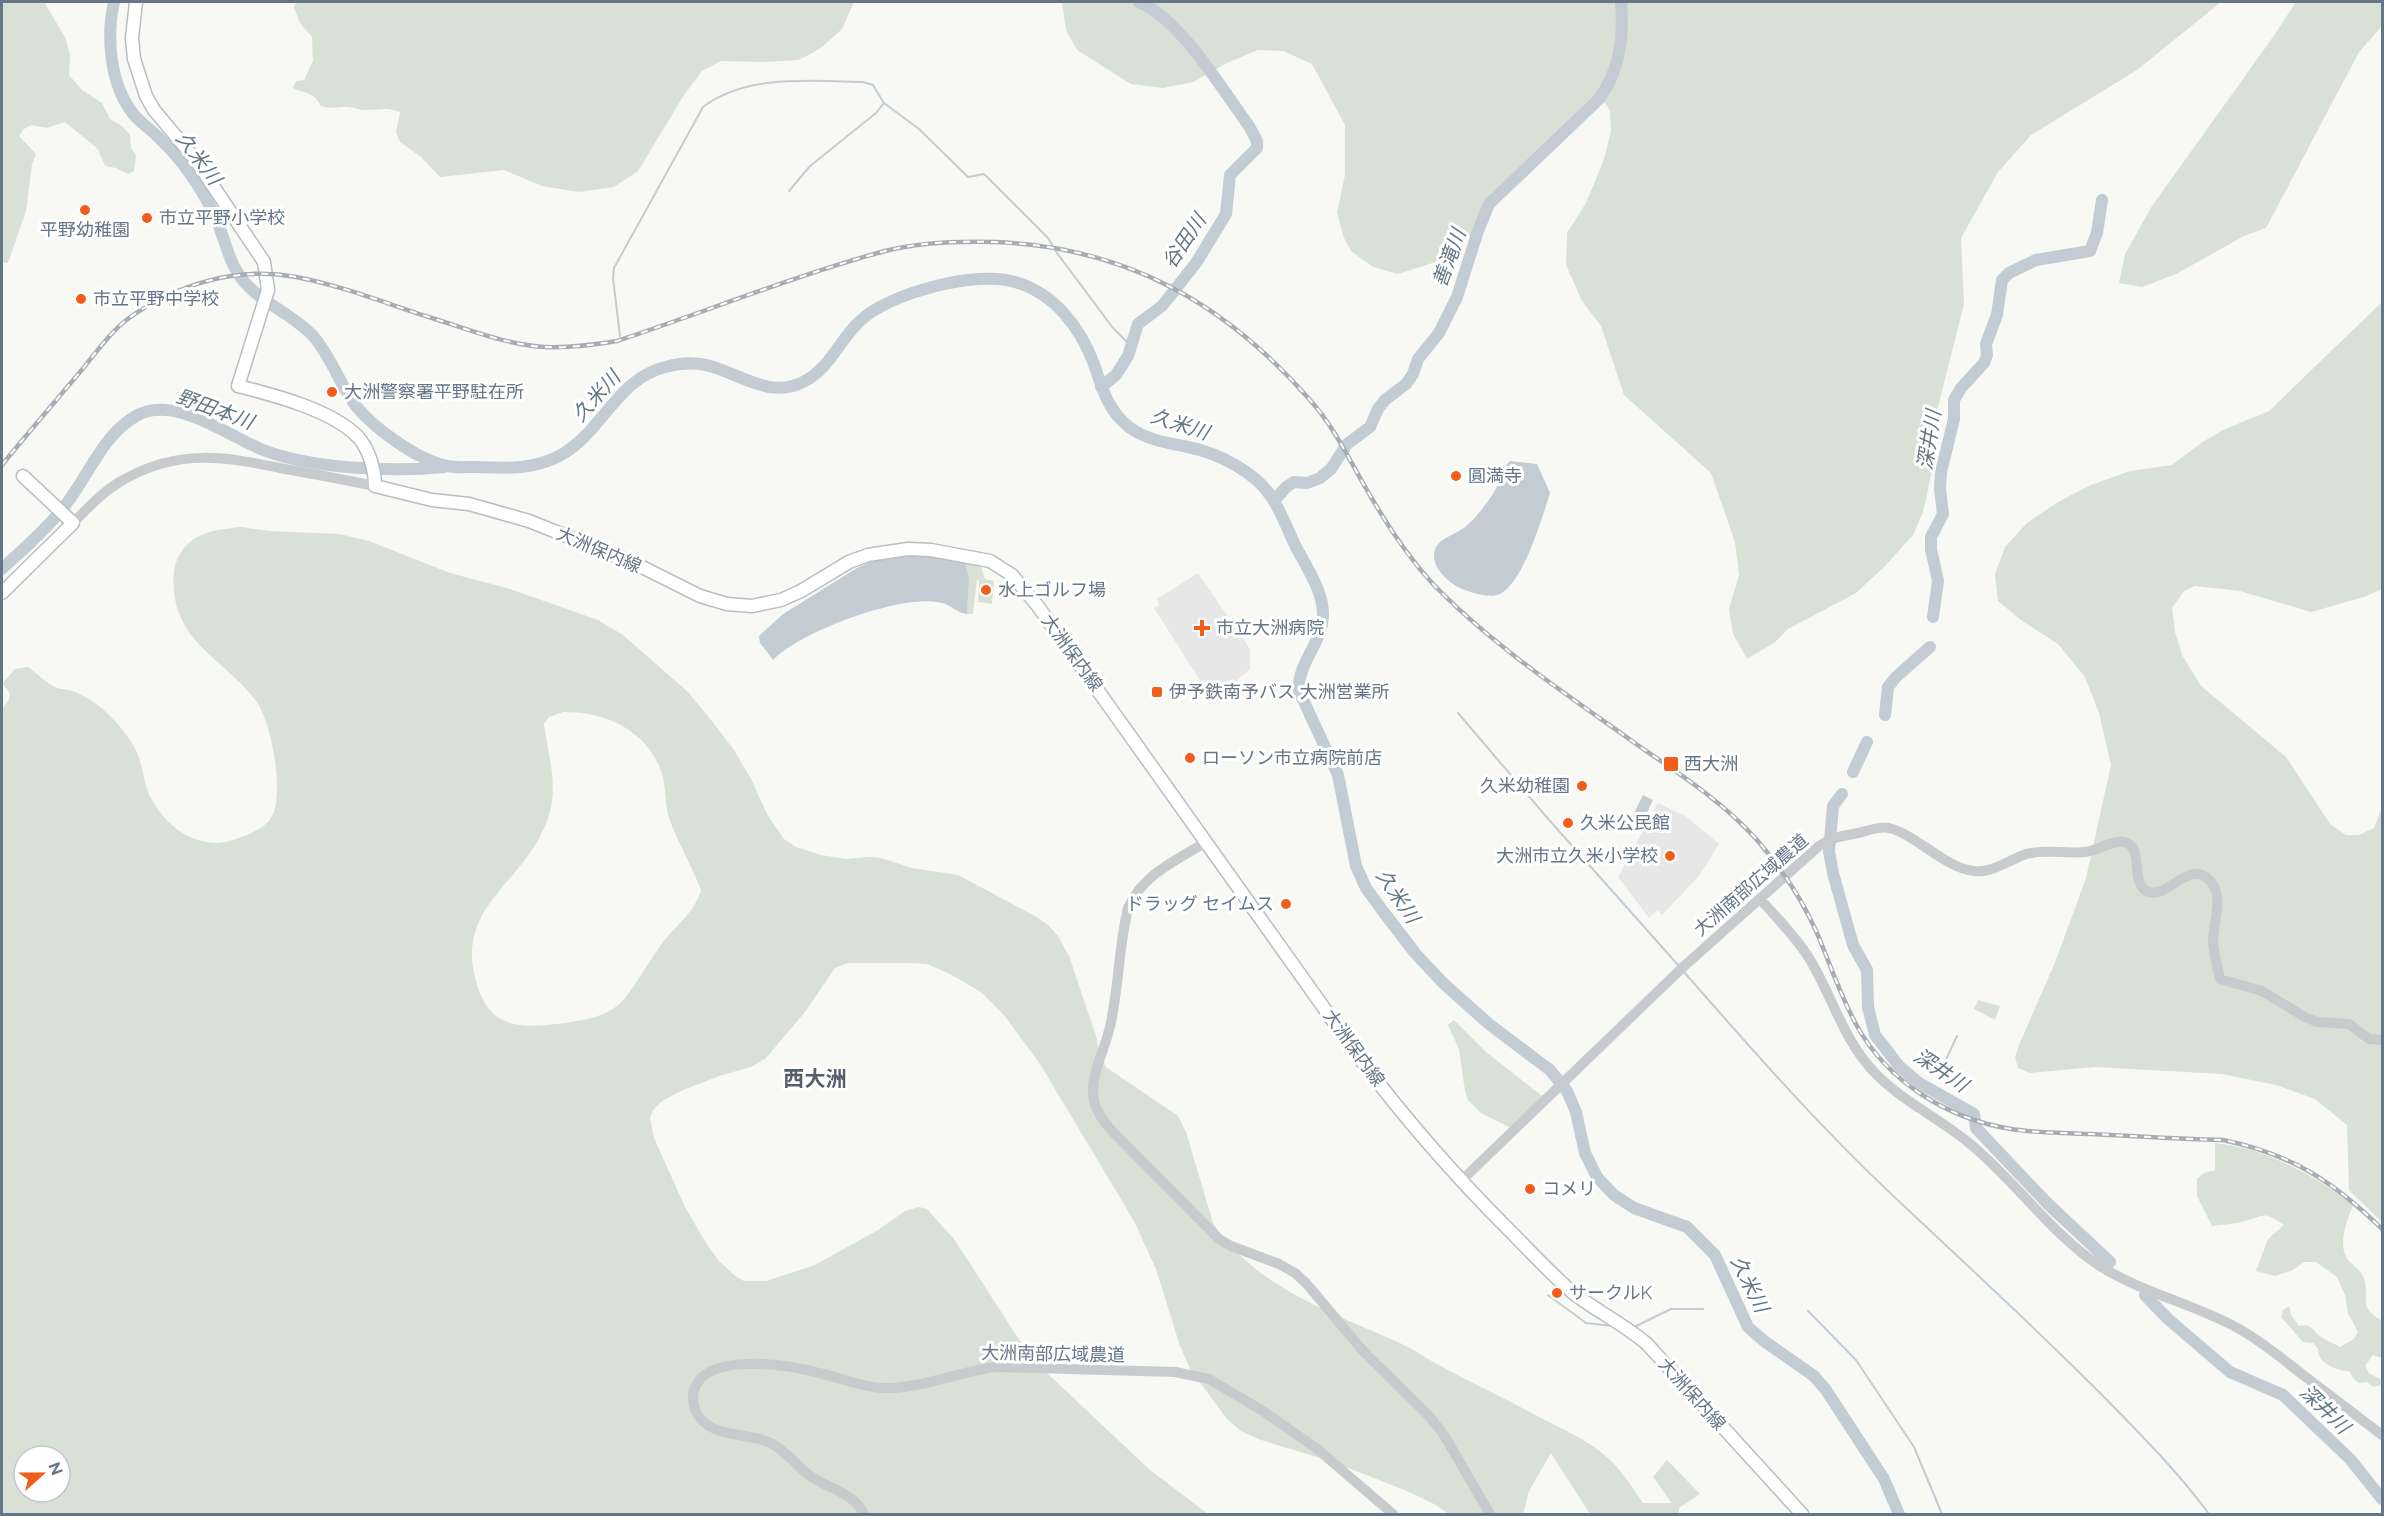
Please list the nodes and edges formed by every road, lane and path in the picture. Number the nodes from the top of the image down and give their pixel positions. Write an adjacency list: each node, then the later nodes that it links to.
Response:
1 (136, 2): 3 (main road)
2 (23, 476): 4 (main road)
3 (375, 481): 4 (street); 6 (main road, 大洲保内線)
4 (70, 521): 5 (main road)
5 (2, 593)
6 (1206, 842): 9 (main road, 大洲保内線); 13 (street)
7 (1760, 899): 8 (street, 大洲南部広域農道); 9 (street, 大洲南部広域農道); 10 (street)
8 (2382, 1040)
9 (1462, 1180): 14 (main road, 大洲保内線)
10 (2382, 1435)
11 (864, 1515): 12 (street, 大洲南部広域農道)
12 (1393, 1515)
13 (1490, 1515)
14 (1802, 1515)

